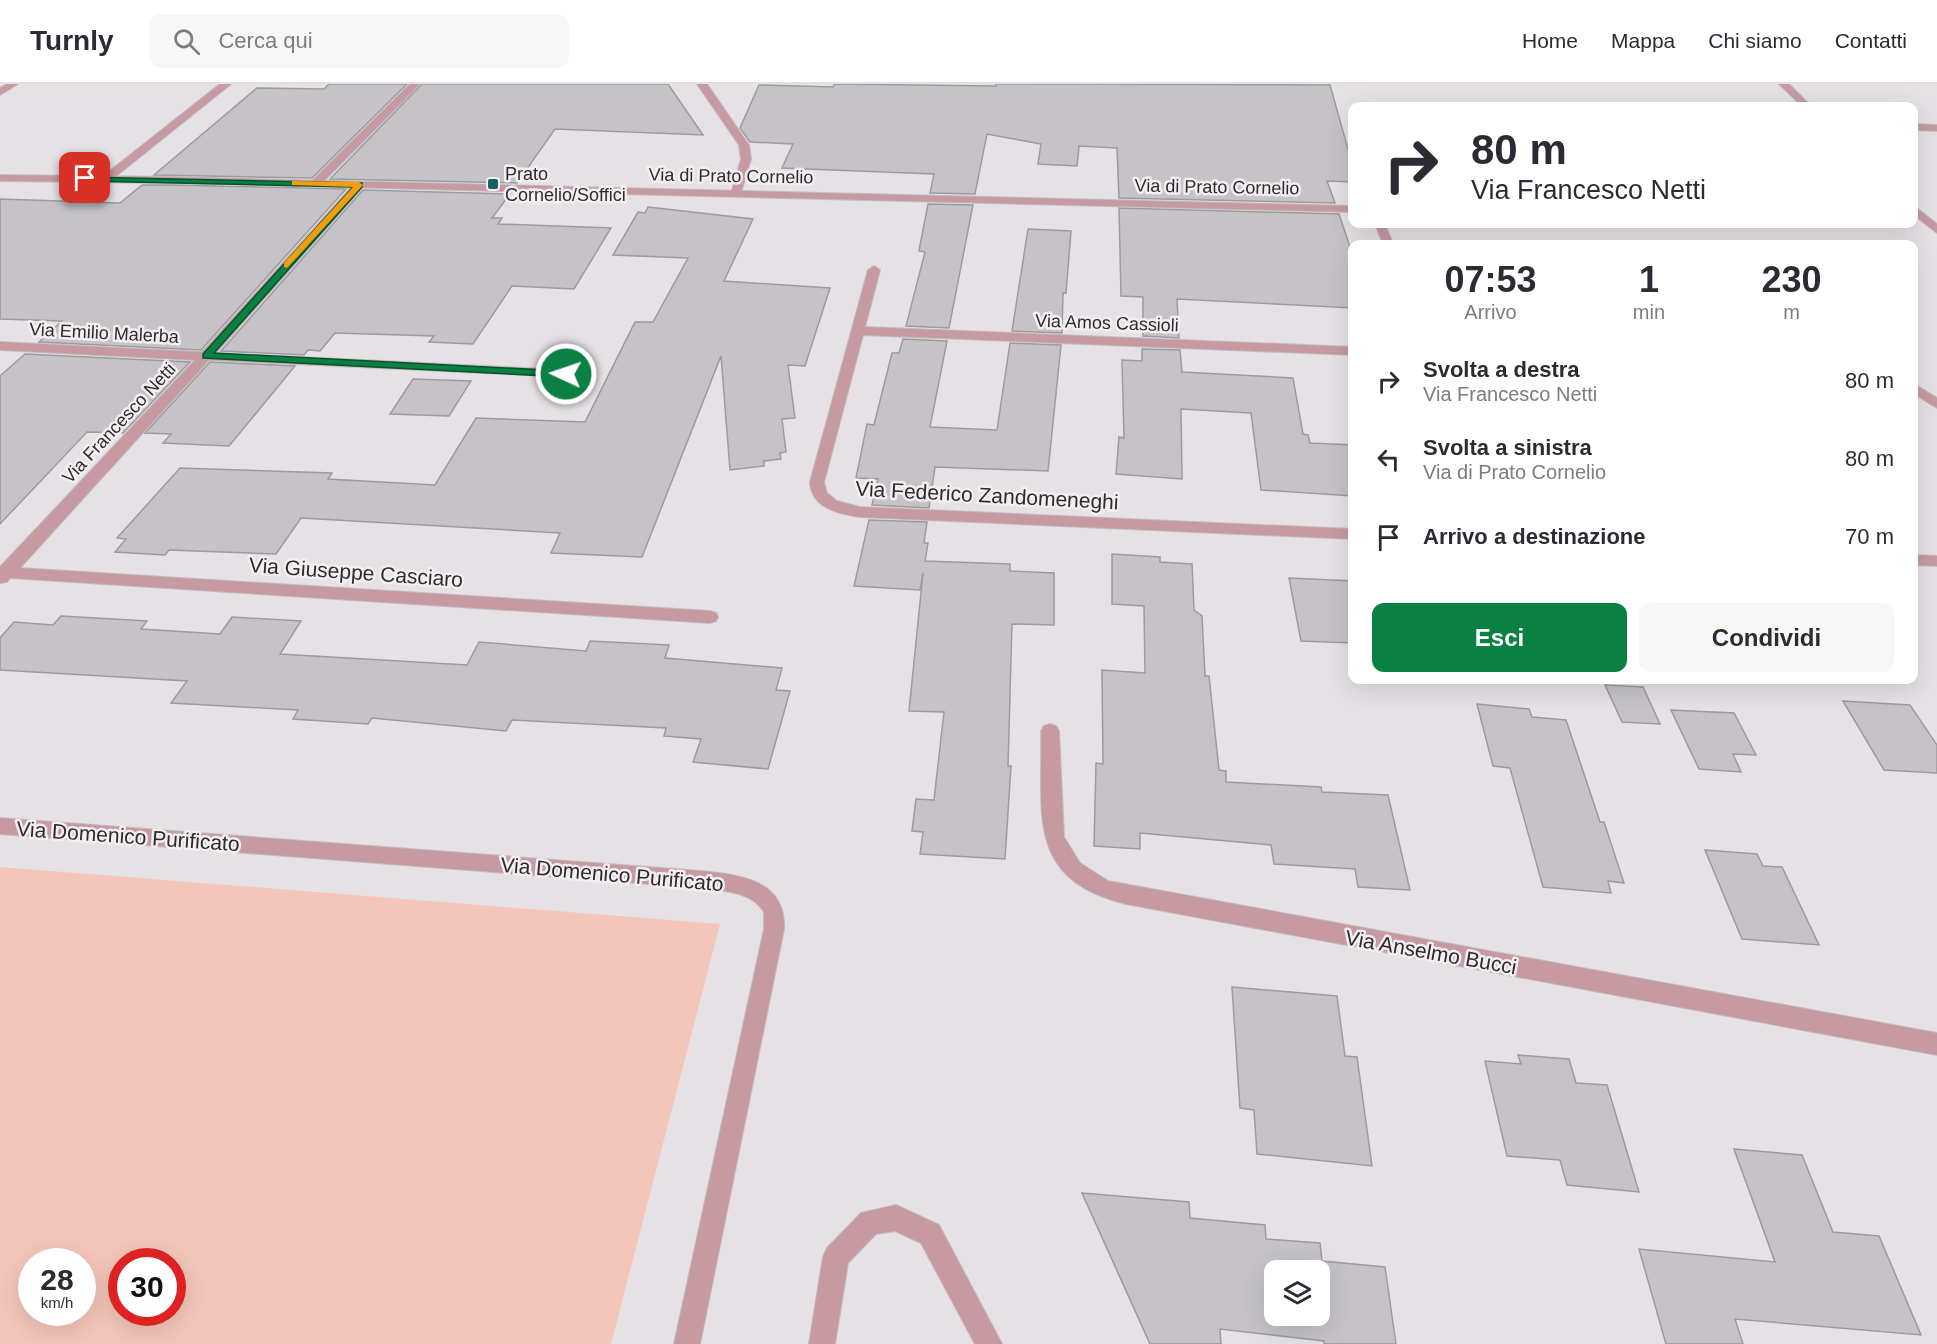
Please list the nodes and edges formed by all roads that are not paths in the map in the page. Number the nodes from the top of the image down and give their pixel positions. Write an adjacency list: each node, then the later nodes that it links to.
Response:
1 (13, 84): 6 (street)
2 (226, 84): 11 (street)
3 (415, 84): 12 (street)
4 (702, 84): 14 (street)
5 (1784, 84): 7 (street)
6 (0, 92)
7 (1803, 102)
8 (1918, 127): 9 (street)
9 (1937, 128)
10 (0, 178): 11 (street, Via di Prato Cornelio)
11 (106, 179): 12 (street, Via di Prato Cornelio)
12 (316, 183): 13 (street, Via di Prato Cornelio)
13 (359, 185): 14 (street, Via di Prato Cornelio); 23 (street, Via Francesco Netti)
14 (736, 194): 15 (street, Via di Prato Cornelio)
15 (1348, 209)
16 (1918, 212): 18 (street)
17 (1918, 225): 18 (street)
18 (1935, 226)
19 (874, 270): 20 (street, Via Federico Zandomeneghi)
20 (860, 331): 22 (street, Via Amos Cassioli); 27 (street, Via Federico Zandomeneghi)
21 (0, 346): 23 (street, Via Emilio Malerba)
22 (1348, 351)
23 (206, 356): 24 (street, Via Emilio Malerba); 30 (street, Via Francesco Netti)
24 (566, 374)
25 (1918, 391): 26 (street)
26 (1937, 404)
27 (1348, 534)
28 (1918, 560): 29 (street)
29 (1937, 561)
30 (2, 574): 31 (street, Via Giuseppe Casciaro)
31 (710, 617)
32 (1050, 731): 34 (street, Via Anselmo Bucci)
33 (0, 826): 35 (street, Via Domenico Purificato)
34 (1937, 1044)
35 (687, 1344)
36 (822, 1344): 37 (street)
37 (989, 1344)

